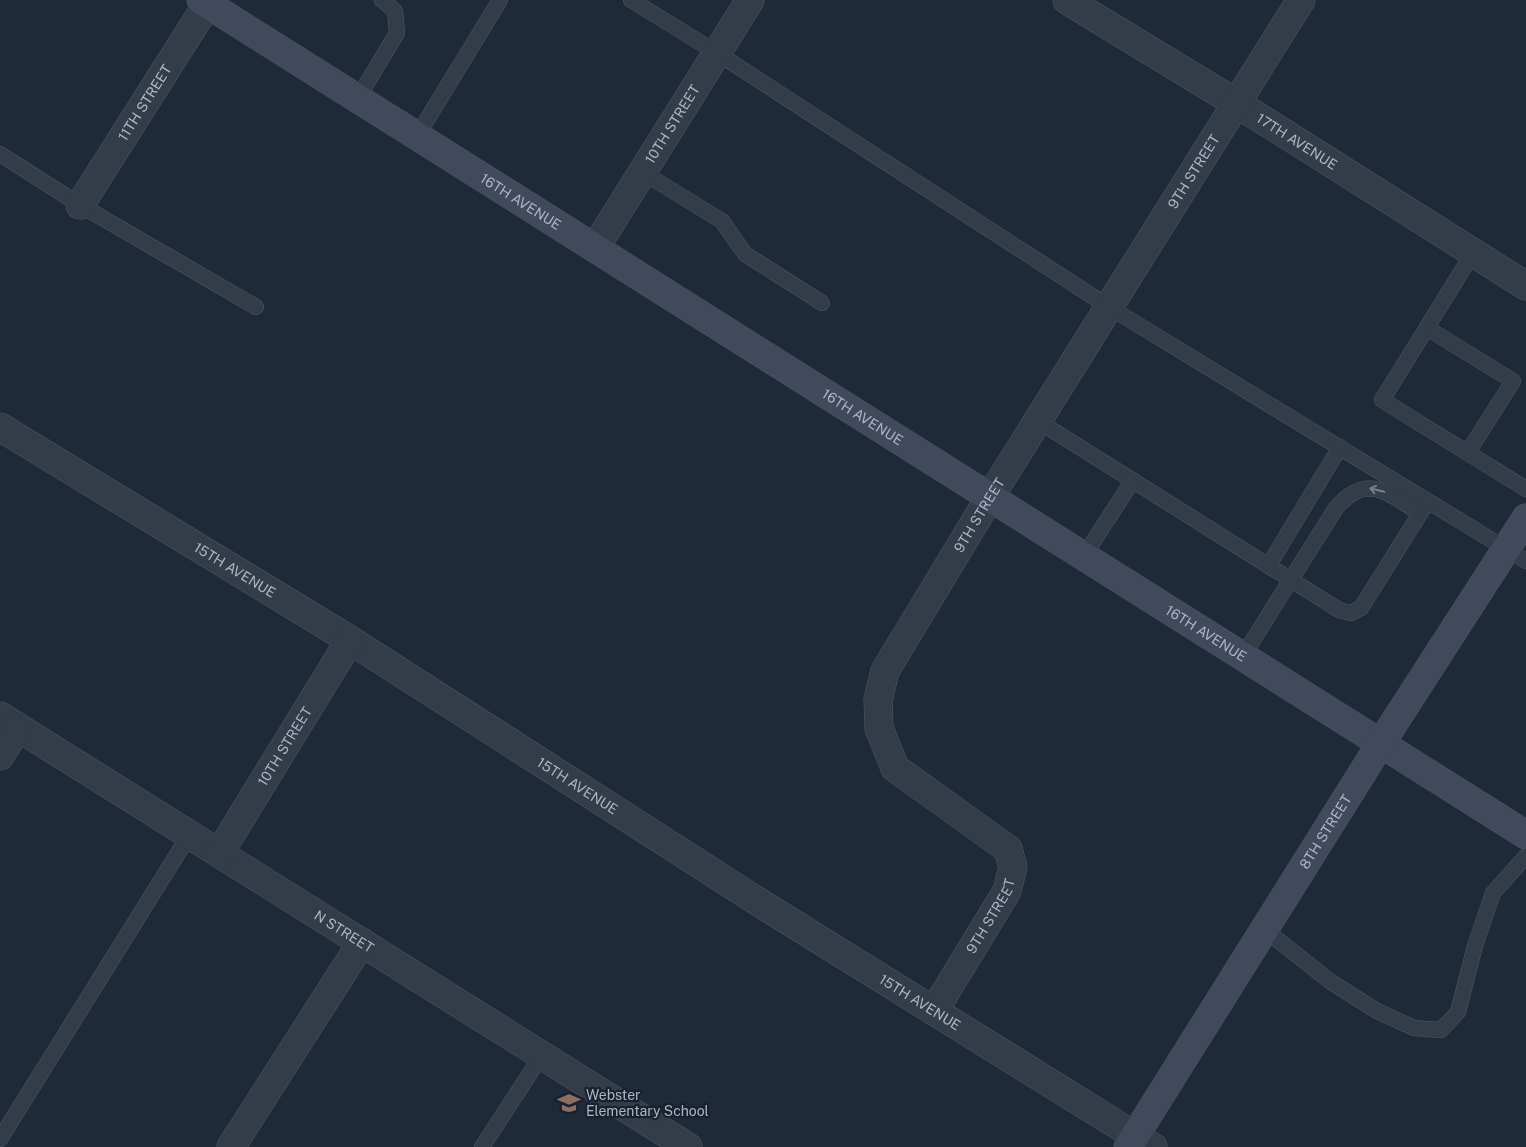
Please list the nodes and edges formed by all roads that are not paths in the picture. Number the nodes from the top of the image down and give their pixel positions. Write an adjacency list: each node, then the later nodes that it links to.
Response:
1 (382, 0): 9 (lane)
2 (500, 0): 11 (lane)
3 (631, 0): 8 (lane)
4 (750, 0): 8 (street, 10TH STREET)
5 (1067, 0): 10 (street, 17TH AVENUE)
6 (1301, 0): 10 (street, 9TH STREET)
7 (206, 1): 9 (main road, 16TH AVENUE); 14 (street, 11TH STREET)
8 (717, 53): 13 (street, 10TH STREET); 20 (lane)
9 (358, 98): 11 (main road, 16TH AVENUE)
10 (1236, 103): 16 (street, 17TH AVENUE); 20 (street, 9TH STREET)
11 (416, 136): 15 (main road, 16TH AVENUE)
12 (0, 154): 14 (lane)
13 (642, 172): 15 (street, 10TH STREET); 18 (lane)
14 (80, 205): 19 (lane)
15 (595, 248): 28 (main road, 16TH AVENUE)
16 (1473, 253): 17 (street, 17TH AVENUE); 21 (lane)
17 (1526, 286)
18 (822, 303)
19 (256, 307)
20 (1109, 307): 22 (street, 9TH STREET); 24 (lane)
21 (1427, 328): 25 (lane); 25 (lane)
22 (1038, 421): 26 (lane); 28 (street, 9TH STREET)
23 (0, 427): 35 (street, 15TH AVENUE)
24 (1340, 447): 29 (lane); 33 (lane)
25 (1468, 452): 27 (lane)
26 (1133, 480): 32 (lane); 33 (lane)
27 (1526, 489)
28 (990, 497): 32 (main road, 16TH AVENUE); 46 (street, 9TH STREET)
29 (1424, 507): 31 (lane); 34 (lane, one-way to 34); 34 (lane)
30 (1526, 518): 31 (main road, 8TH STREET)
31 (1516, 555): 38 (main road, 8TH STREET)
32 (1084, 556): 36 (main road, 16TH AVENUE)
33 (1269, 565): 34 (lane)
34 (1292, 579): 36 (lane)
35 (350, 640): 42 (street, 10TH STREET); 46 (street, 15TH AVENUE)
36 (1243, 656): 38 (main road, 16TH AVENUE)
37 (9, 721): 39 (street); 40 (street, N STREET)
38 (1381, 743): 41 (main road, 16TH AVENUE); 44 (main road, 8TH STREET)
39 (0, 756)
40 (190, 834): 42 (street, N STREET); 48 (lane)
41 (1526, 835)
42 (220, 852): 45 (street, N STREET)
43 (1526, 856): 44 (lane)
44 (1264, 929): 49 (main road, 8TH STREET)
45 (362, 942): 47 (street, N STREET); 50 (street)
46 (934, 1011): 49 (street, 15TH AVENUE)
47 (542, 1055): 51 (lane); 52 (street, N STREET)
48 (0, 1139)
49 (1139, 1143)
50 (231, 1147)
51 (482, 1147)
52 (688, 1147)

